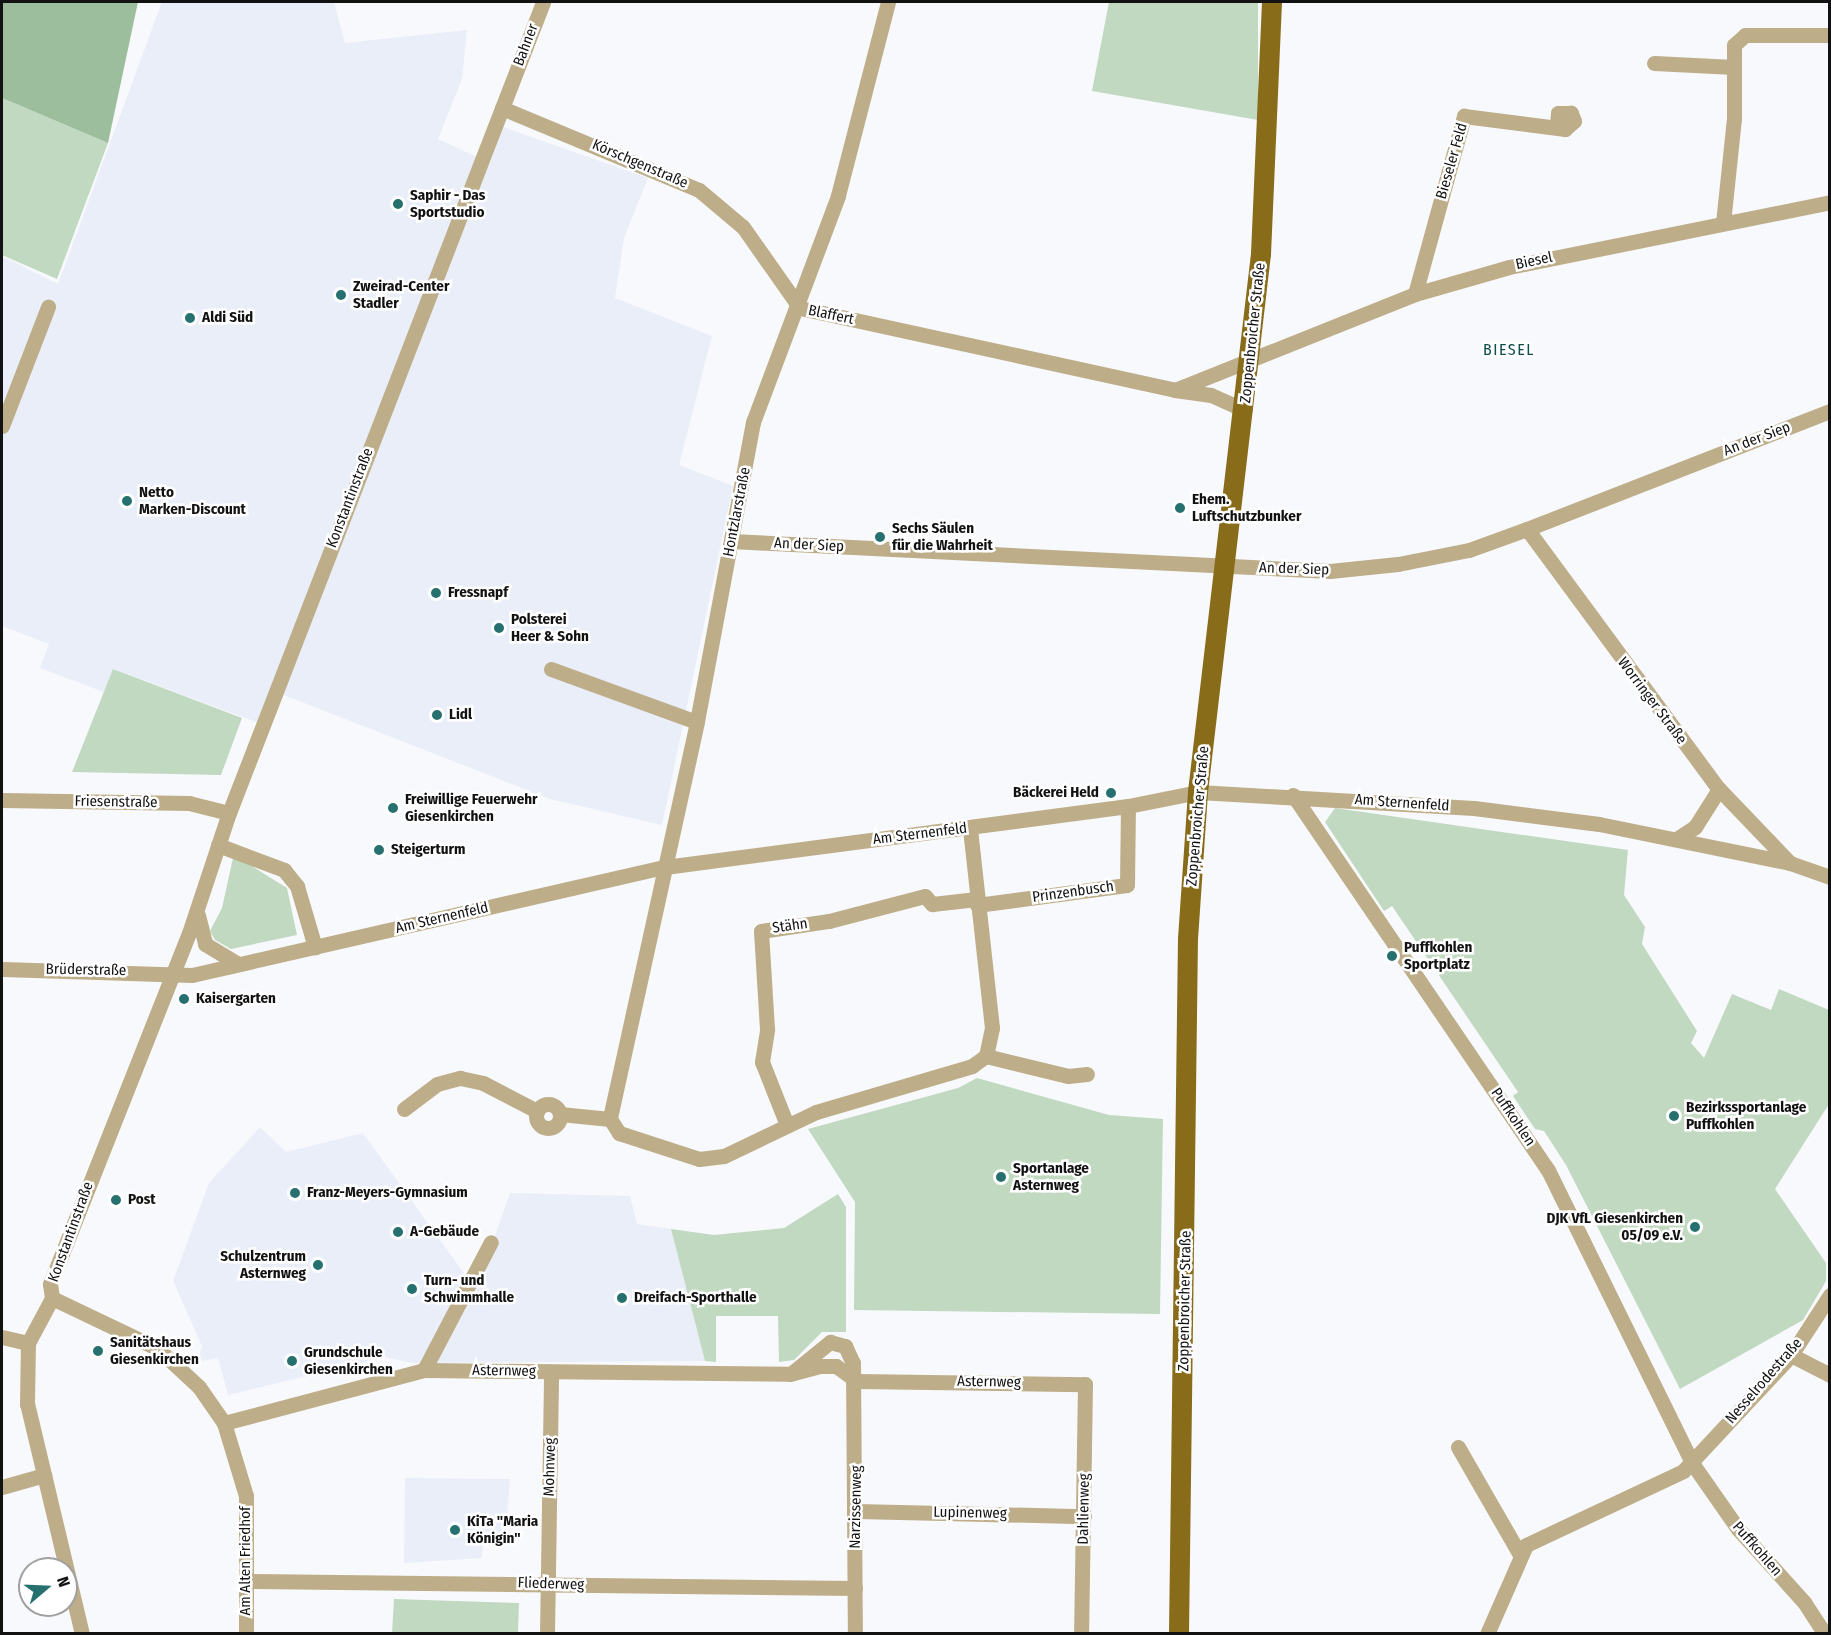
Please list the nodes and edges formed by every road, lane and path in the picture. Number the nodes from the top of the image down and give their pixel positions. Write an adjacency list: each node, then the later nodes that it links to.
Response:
1 (543, 2): 7 (street, Bahner)
2 (888, 2): 14 (street, Blaffert)
3 (1272, 2): 15 (main road, Zoppenbroicher Straße)
4 (1830, 35): 6 (street)
5 (1654, 63): 6 (street)
6 (1734, 67): 11 (street)
7 (509, 89): 8 (street, Konstantinstraße)
8 (502, 108): 14 (street, Körschgenstraße); 30 (street, Konstantinstraße)
9 (1557, 125): 12 (street, Bieseler Feld)
10 (1830, 202): 11 (street, Biesel)
11 (1723, 223): 12 (street, Biesel)
12 (1415, 294): 15 (street, Biesel)
13 (48, 307): 19 (street)
14 (800, 308): 16 (street, Blaffert); 21 (street, Hontzlarstraße)
15 (1250, 359): 16 (street); 17 (main road, Zoppenbroicher Straße)
16 (1175, 390): 17 (street, Blaffert)
17 (1245, 410): 22 (main road, Zoppenbroicher Straße)
18 (1830, 411): 20 (street, An der Siep)
19 (2, 426)
20 (1527, 529): 22 (street, An der Siep); 25 (street, Worringer Straße)
21 (731, 541): 22 (street, An der Siep); 24 (street, Hontzlarstraße)
22 (1226, 566): 26 (main road, Zoppenbroicher Straße)
23 (551, 669): 24 (street)
24 (697, 722): 35 (street, Hontzlarstraße)
25 (1719, 789): 32 (street); 34 (street, Worringer Straße)
26 (1198, 792): 27 (street, Am Sternenfeld); 29 (street, Am Sternenfeld); 76 (main road, Zoppenbroicher Straße)
27 (1293, 795): 32 (street, Am Sternenfeld); 62 (street, Puffkohlen)
28 (2, 800): 30 (street, Friesenstraße)
29 (1128, 806): 31 (street, Am Sternenfeld); 37 (street, Prinzenbusch)
30 (229, 813): 33 (street, Konstantinstraße)
31 (970, 828): 35 (street, Am Sternenfeld); 37 (street)
32 (1678, 838): 34 (street, Am Sternenfeld)
33 (218, 845): 38 (street, Konstantinstraße); 39 (street)
34 (1790, 863): 36 (street, Am Sternenfeld)
35 (664, 867): 39 (street, Am Sternenfeld); 46 (street)
36 (1830, 877)
37 (977, 902): 43 (street); 47 (street, Stähn)
38 (198, 910): 40 (street, Konstantinstraße); 42 (street, Konstantinstraße)
39 (315, 947): 40 (street, Am Sternenfeld)
40 (238, 964): 42 (street, Am Sternenfeld)
41 (2, 969): 42 (street, Brüderstraße)
42 (170, 974): 50 (street, Konstantinstraße)
43 (986, 1056): 44 (street); 47 (street)
44 (1087, 1074)
45 (404, 1109): 46 (street)
46 (610, 1119): 47 (street)
47 (787, 1125)
48 (491, 1242): 54 (street)
49 (1830, 1295): 53 (street, Nesselrodestraße)
50 (52, 1298): 52 (street, Konstantinstraße); 60 (street, Am Alten Friedhof)
51 (2, 1337): 52 (street)
52 (28, 1343): 63 (street, Konstantinstraße)
53 (1791, 1355): 57 (street); 62 (street, Nesselrodestraße)
54 (424, 1370): 55 (street, Asternweg); 60 (street, Asternweg)
55 (550, 1372): 56 (street, Asternweg); 69 (street, Mohnweg)
56 (790, 1374): 58 (street, Asternweg); 58 (street)
57 (1830, 1375)
58 (857, 1381): 59 (street, Asternweg); 65 (street, Narzissenweg)
59 (1085, 1384): 66 (street, Dahlienweg)
60 (224, 1423): 68 (street, Am Alten Friedhof)
61 (1458, 1447): 67 (street)
62 (1692, 1463): 67 (street); 78 (street, Puffkohlen)
63 (44, 1475): 64 (street); 71 (street, Konstantinstraße)
64 (2, 1486)
65 (856, 1511): 66 (street, Lupinenweg); 70 (street, Narzissenweg)
66 (1083, 1515): 75 (street, Dahlienweg)
67 (1520, 1555): 77 (street)
68 (248, 1581): 69 (street, Fliederweg); 72 (street, Am Alten Friedhof)
69 (548, 1585): 70 (street, Fliederweg); 73 (street, Mohnweg)
70 (855, 1588): 74 (street, Narzissenweg)
71 (82, 1634)
72 (246, 1634)
73 (547, 1634)
74 (855, 1634)
75 (1081, 1634)
76 (1179, 1634)
77 (1486, 1634)
78 (1825, 1634)

